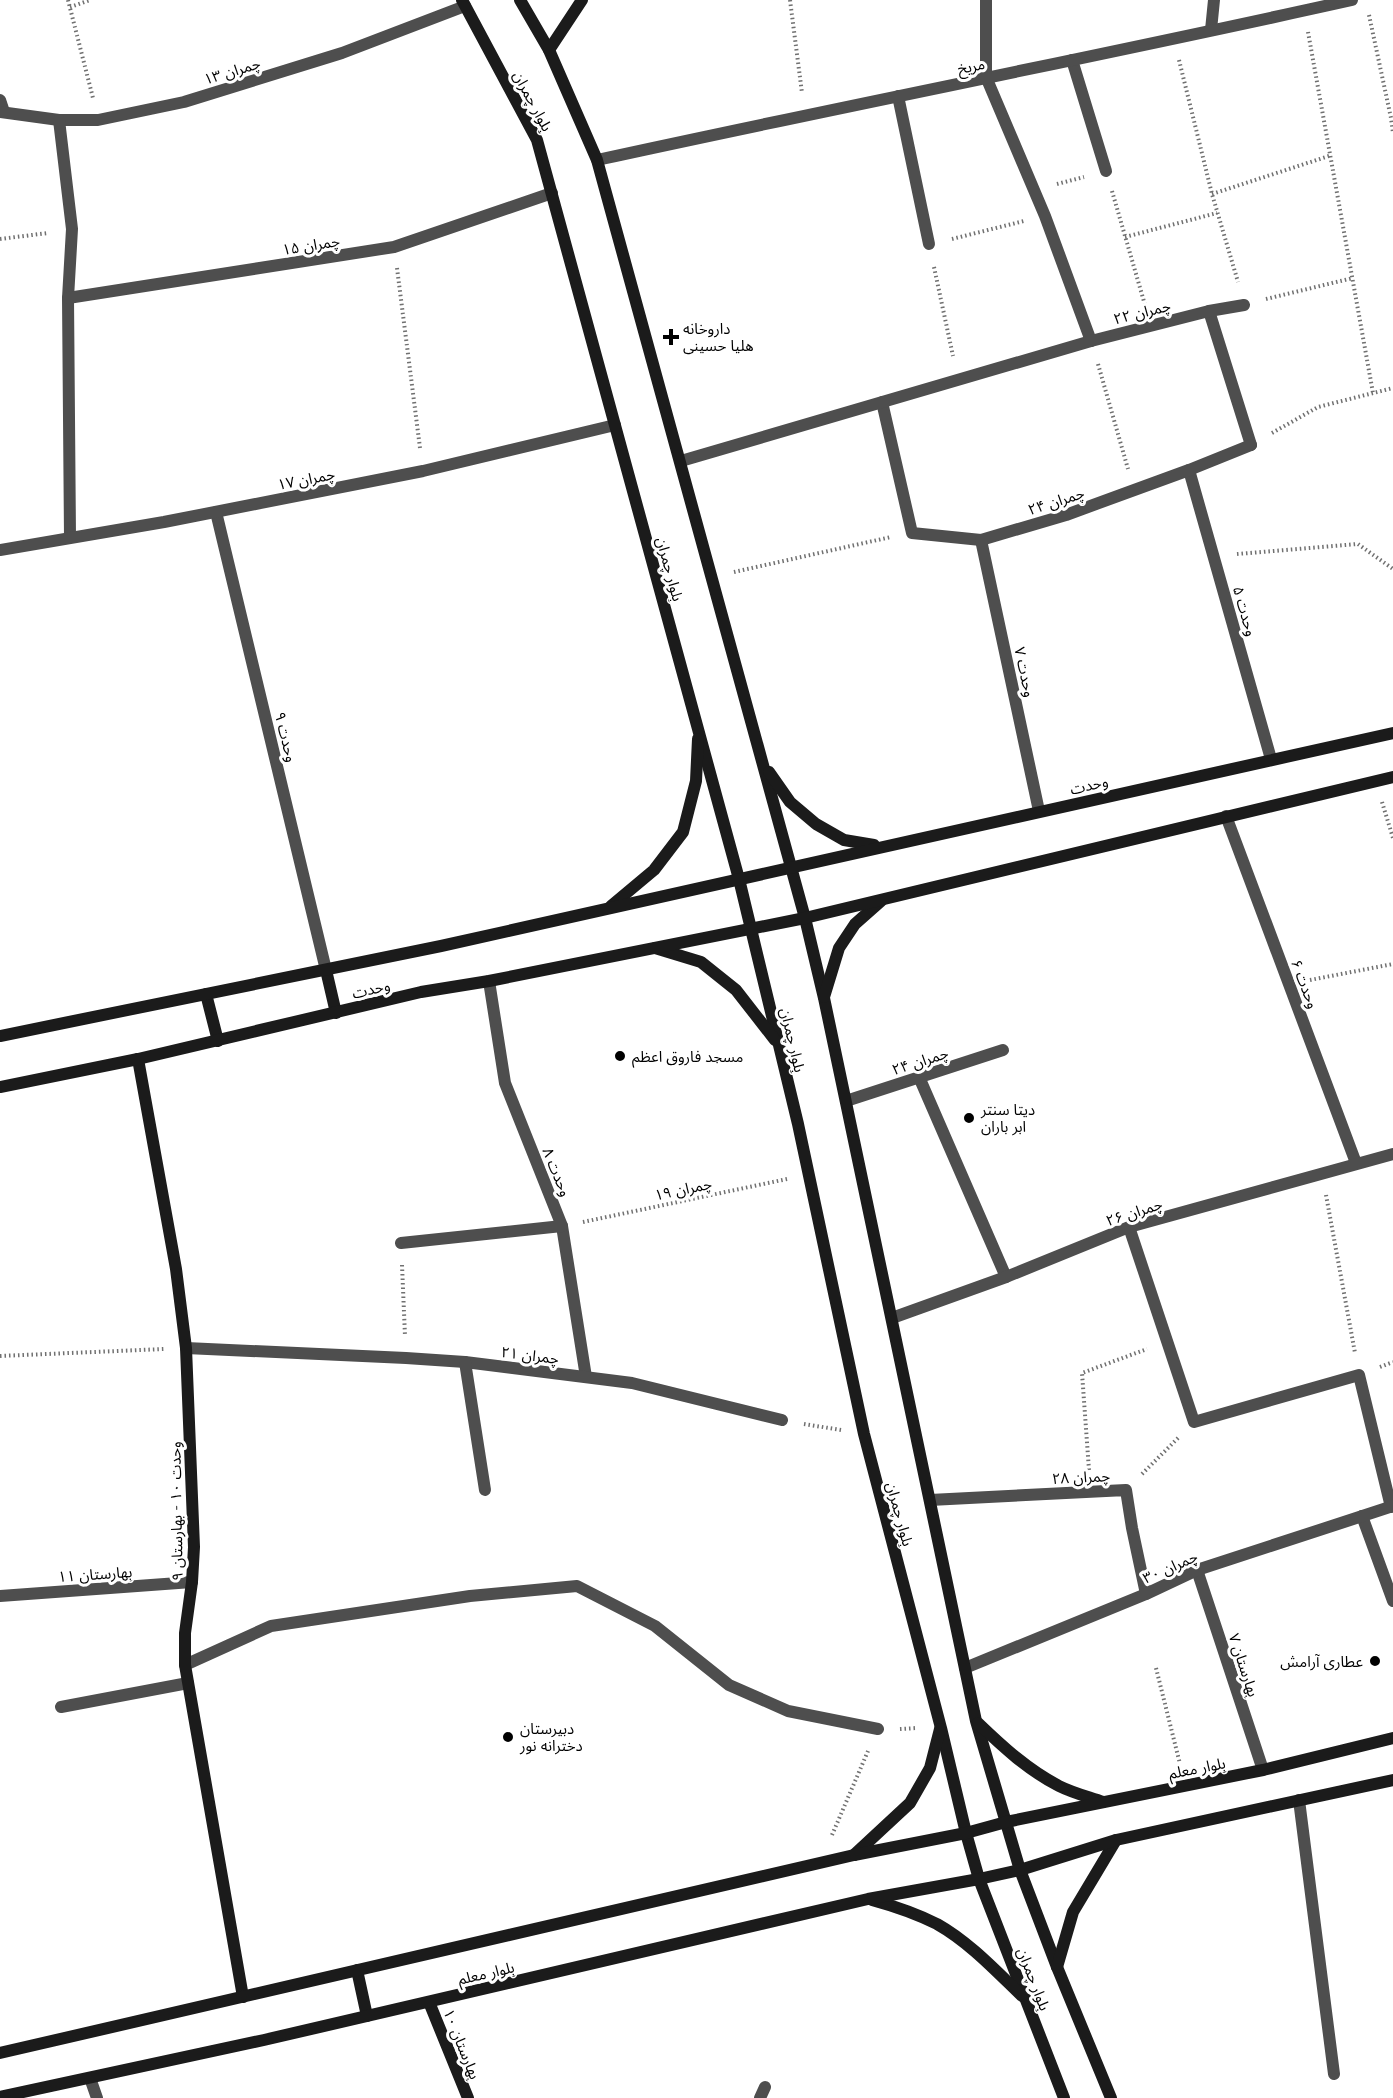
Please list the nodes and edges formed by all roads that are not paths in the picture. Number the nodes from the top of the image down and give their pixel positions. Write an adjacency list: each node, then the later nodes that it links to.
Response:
1 (520, 0): 8 (street, بلوار چمران)
2 (582, 0): 8 (street)
3 (986, 0): 10 (street)
4 (1214, 0): 7 (street)
5 (1352, 0): 7 (street, مریخ)
6 (463, 3): 13 (street, چمران ۱۳); 16 (street, بلوار چمران)
7 (1211, 30): 9 (street, مریخ)
8 (549, 50): 14 (street, بلوار چمران)
9 (1072, 60): 10 (street, مریخ); 15 (street)
10 (986, 78): 11 (street, مریخ); 21 (street)
11 (898, 96): 14 (street, مریخ); 17 (street)
12 (1, 108): 13 (street, چمران ۱۳)
13 (59, 120): 18 (street)
14 (597, 160): 24 (street, بلوار چمران)
15 (1106, 171)
16 (552, 194): 18 (street, چمران ۱۵); 23 (street, بلوار چمران)
17 (929, 244)
18 (68, 298): 27 (street)
19 (1244, 305): 20 (street, چمران ۲۲)
20 (1209, 311): 21 (street, چمران ۲۲); 25 (street, چمران ۲۴)
21 (1091, 341): 22 (street, چمران ۲۲)
22 (882, 402): 24 (street, چمران ۲۲); 28 (street, چمران ۲۴)
23 (615, 425): 26 (street, چمران ۱۷); 30 (street, بلوار چمران)
24 (681, 461): 33 (street, بلوار چمران)
25 (1189, 470): 28 (street, چمران ۲۴); 32 (street, وحدت ۵)
26 (216, 512): 27 (street, چمران ۱۷); 45 (street, وحدت ۹)
27 (70, 537): 29 (street, چمران ۱۷)
28 (981, 540): 35 (street, وحدت ۷)
29 (0, 550)
30 (699, 729): 39 (street, بلوار چمران); 41 (street)
31 (1393, 733): 32 (street, وحدت)
32 (1271, 759): 35 (street, وحدت)
33 (764, 764): 37 (street); 38 (street, بلوار چمران)
34 (1393, 777): 36 (street)
35 (1039, 811): 37 (street, وحدت)
36 (1226, 816): 40 (street); 59 (street, وحدت ۶)
37 (881, 846): 38 (street, وحدت)
38 (791, 866): 39 (street, وحدت); 42 (street, بلوار چمران)
39 (739, 879): 41 (street, وحدت); 43 (street, بلوار چمران)
40 (884, 898): 42 (street); 48 (street)
41 (609, 908): 45 (street, وحدت)
42 (805, 918): 43 (street, وحدت); 48 (street, بلوار چمران)
43 (751, 928): 44 (street, وحدت); 52 (street, بلوار چمران)
44 (654, 947): 46 (street, وحدت); 52 (street)
45 (326, 970): 47 (street, وحدت); 49 (street)
46 (489, 981): 49 (street, وحدت); 60 (street, وحدت ۸)
47 (206, 994): 50 (street, وحدت); 51 (street)
48 (824, 998): 57 (street, بلوار چمران)
49 (336, 1012): 51 (street, وحدت)
50 (0, 1036)
51 (218, 1041): 54 (street, وحدت)
52 (779, 1046): 83 (street, بلوار چمران)
53 (1003, 1050): 55 (street, چمران ۲۴)
54 (138, 1059): 56 (street, وحدت); 65 (street, وحدت ۱۰ - بهارستان ۹)
55 (919, 1077): 57 (street, چمران ۲۴); 63 (street)
56 (0, 1087)
57 (846, 1101): 64 (street, بلوار چمران)
58 (1393, 1154): 59 (street, چمران ۲۶)
59 (1356, 1163): 61 (street, چمران ۲۶)
60 (562, 1226): 62 (street); 67 (street, وحدت ۸)
61 (1129, 1227): 63 (street, چمران ۲۶); 71 (street)
62 (401, 1243)
63 (1006, 1277): 64 (street, چمران ۲۶)
64 (892, 1318): 70 (street, بلوار چمران)
65 (186, 1348): 66 (street, چمران ۲۱); 74 (street, وحدت ۱۰ - بهارستان ۹)
66 (465, 1362): 67 (street, چمران ۲۱); 69 (street)
67 (586, 1377): 68 (street, چمران ۲۱)
68 (782, 1420)
69 (485, 1490)
70 (930, 1500): 75 (street, چمران ۲۸); 79 (street, بلوار چمران)
71 (1392, 1507): 72 (street, چمران ۳۰)
72 (1362, 1516): 73 (street, چمران ۳۰); 77 (street)
73 (1197, 1570): 75 (street, چمران ۳۰); 86 (street, بهارستان ۷)
74 (192, 1582): 76 (street, بهارستان ۱۱); 78 (street, وحدت ۱۰ - بهارستان ۹)
75 (1146, 1594): 79 (street, چمران ۳۰)
76 (0, 1596)
77 (1393, 1601)
78 (185, 1665): 80 (street, وحدت ۱۰ - بهارستان ۹); 84 (street)
79 (965, 1668): 82 (street, بلوار چمران)
80 (188, 1683): 81 (street); 99 (street, وحدت ۱۰ - بهارستان ۹)
81 (60, 1707)
82 (976, 1721): 89 (street); 90 (street, بلوار چمران)
83 (941, 1728): 91 (street, بلوار چمران); 93 (street)
84 (878, 1729)
85 (1393, 1738): 86 (street, بلوار معلم)
86 (1263, 1770): 89 (street, بلوار معلم)
87 (1393, 1780): 88 (street)
88 (1299, 1800): 92 (street); 104 (street)
89 (1105, 1803): 90 (street, بلوار معلم)
90 (1006, 1822): 91 (street, بلوار معلم); 94 (street, بلوار چمران)
91 (966, 1833): 93 (street); 95 (street, بلوار چمران)
92 (1116, 1840): 94 (street); 97 (street)
93 (854, 1855): 98 (street)
94 (1020, 1870): 95 (street, بلوار معلم); 97 (street, بلوار چمران)
95 (980, 1879): 96 (street, بلوار معلم); 100 (street, بلوار چمران)
96 (868, 1899): 100 (street); 101 (street, بلوار معلم)
97 (1057, 1967): 110 (street, بلوار چمران)
98 (357, 1970): 99 (street); 102 (street)
99 (243, 1997): 103 (street)
100 (1026, 2001): 109 (street, بلوار چمران)
101 (429, 2002): 102 (street, بلوار معلم); 108 (street, بهارستان ۱۰)
102 (367, 2016): 105 (street, بلوار معلم)
103 (0, 2053)
104 (1334, 2074)
105 (90, 2078): 106 (street, بلوار معلم); 107 (street)
106 (0, 2097)
107 (97, 2098)
108 (468, 2098)
109 (1064, 2098)
110 (1111, 2098)

